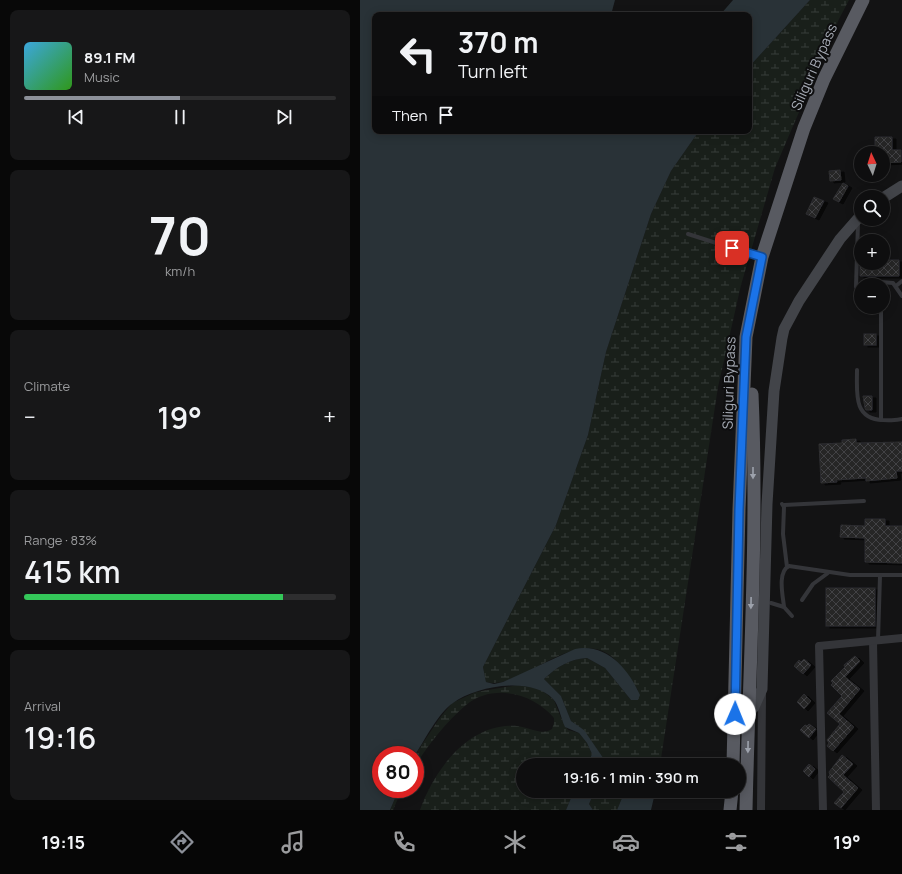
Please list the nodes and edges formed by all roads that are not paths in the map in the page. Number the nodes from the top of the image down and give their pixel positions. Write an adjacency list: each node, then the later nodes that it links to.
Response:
1 (863, 0): 7 (highway, Siliguri Bypass)
2 (902, 186): 3 (main road)
3 (890, 194)
4 (854, 223): 29 (main road)
5 (859, 226): 8 (lane)
6 (688, 234): 7 (lane)
7 (762, 257): 10 (highway, Siliguri Bypass)
8 (856, 278)
9 (902, 281): 12 (lane)
10 (757, 283): 30 (highway, one-way to 30); 31 (highway, Siliguri Bypass)
11 (890, 283): 12 (lane)
12 (896, 286): 13 (lane)
13 (902, 296)
14 (881, 314): 17 (lane)
15 (857, 370): 17 (lane)
16 (902, 419): 17 (lane)
17 (880, 420)
18 (864, 501): 19 (lane)
19 (787, 567): 20 (lane); 25 (lane)
20 (829, 573): 22 (lane); 23 (lane)
21 (902, 575): 22 (lane)
22 (880, 576): 28 (lane)
23 (802, 600)
24 (771, 603): 25 (lane)
25 (784, 607): 26 (lane)
26 (792, 616)
27 (902, 638): 28 (street)
28 (876, 640): 36 (street); 37 (street)
29 (762, 689): 30 (main road); 35 (street)
30 (749, 712): 34 (highway, one-way to 34)
31 (733, 758)
32 (731, 798): 33 (highway)
33 (730, 810)
34 (746, 810)
35 (761, 810)
36 (823, 810)
37 (876, 810)

